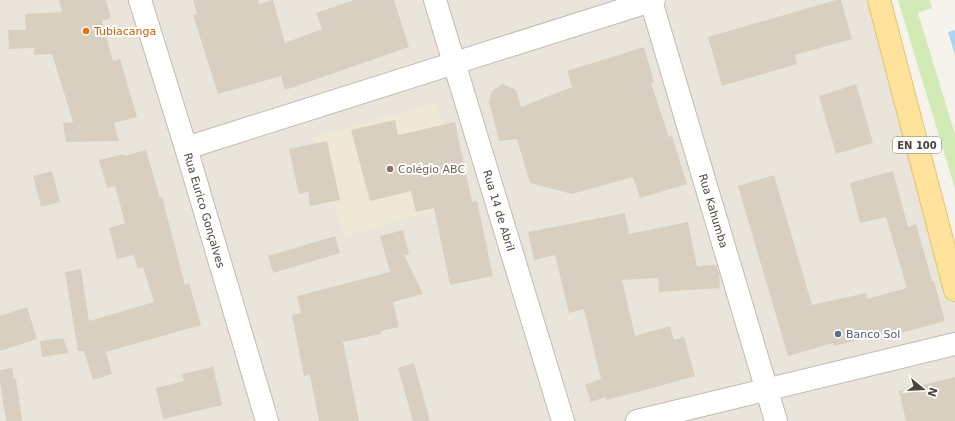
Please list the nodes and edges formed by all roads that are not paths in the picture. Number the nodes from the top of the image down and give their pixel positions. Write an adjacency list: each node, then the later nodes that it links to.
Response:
1 (140, 0): 6 (street, Rua Eurico Gonçalves)
2 (435, 0): 5 (street, Rua 14 de Abril)
3 (652, 0): 5 (street); 9 (street, Rua Kahumba)
4 (879, 0): 7 (main road, EN 100)
5 (454, 63): 6 (street); 11 (street, Rua 14 de Abril)
6 (186, 148): 10 (street, Rua Eurico Gonçalves)
7 (955, 290)
8 (955, 344): 9 (street)
9 (767, 390): 12 (street); 13 (street, Rua Kahumba)
10 (267, 421)
11 (563, 421)
12 (637, 421)
13 (776, 421)

